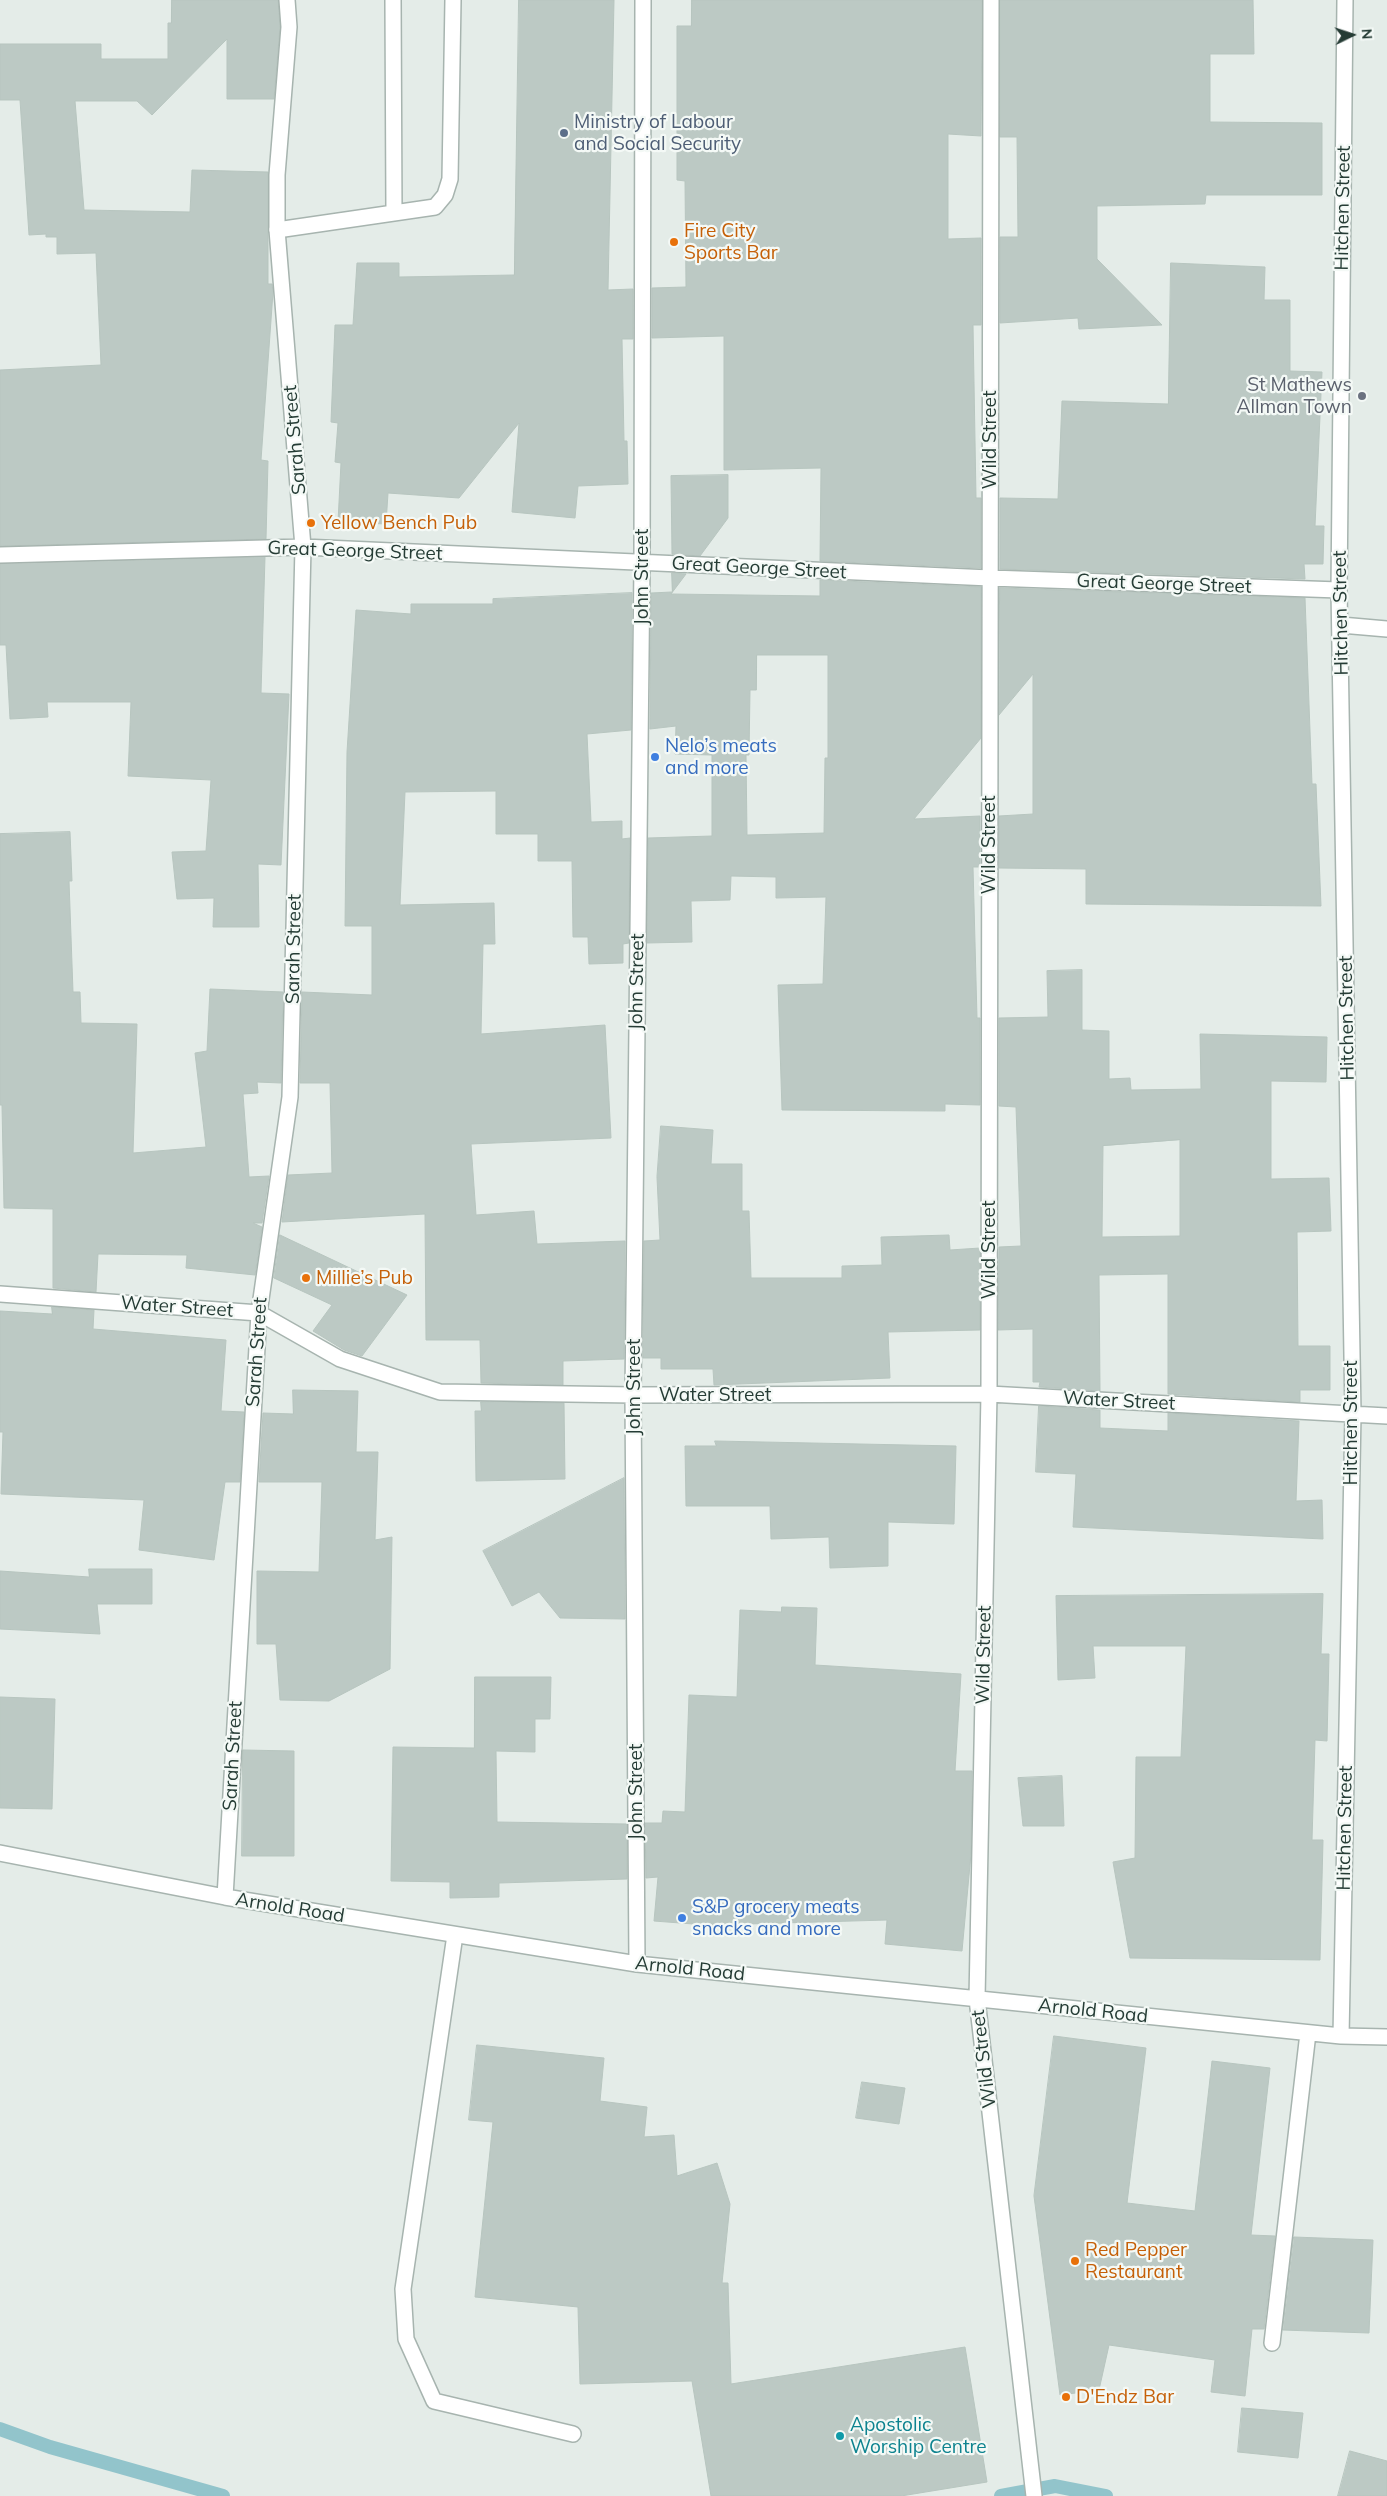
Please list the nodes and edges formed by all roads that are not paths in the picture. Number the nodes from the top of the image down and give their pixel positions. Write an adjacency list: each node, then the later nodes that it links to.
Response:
1 (287, 0): 8 (street, Sarah Street)
2 (393, 0): 7 (street)
3 (453, 0): 7 (street)
4 (643, 0): 11 (street, John Street)
5 (991, 0): 12 (street, Wild Street)
6 (1345, 0): 13 (street, Hitchen Street)
7 (394, 213): 8 (street)
8 (277, 230): 9 (street, Sarah Street)
9 (303, 547): 10 (street, Great George Street); 11 (street, Great George Street); 17 (street, Sarah Street)
10 (0, 554)
11 (642, 563): 12 (street, Great George Street); 19 (street, John Street)
12 (990, 578): 13 (street, Great George Street); 18 (street, Wild Street)
13 (1339, 590): 14 (street, Hitchen Street)
14 (1341, 626): 15 (street); 20 (street, Hitchen Street)
15 (1387, 629)
16 (0, 1294): 17 (street, Water Street)
17 (258, 1313): 19 (street, Water Street); 23 (street, Sarah Street)
18 (989, 1394): 19 (street, Water Street); 20 (street, Water Street); 26 (street, Wild Street)
19 (633, 1396): 25 (street, John Street)
20 (1352, 1414): 21 (street, Water Street); 28 (street, Hitchen Street)
21 (1387, 1416)
22 (0, 1853): 23 (street, Arnold Road)
23 (225, 1897): 24 (street, Arnold Road)
24 (455, 1935): 25 (street, Arnold Road); 31 (street)
25 (637, 1964): 26 (street, Arnold Road)
26 (977, 1999): 27 (street, Arnold Road); 32 (street, Wild Street)
27 (1308, 2033): 28 (street, Arnold Road); 30 (street)
28 (1340, 2036): 29 (street, Arnold Road)
29 (1387, 2037)
30 (1272, 2344)
31 (573, 2434)
32 (1034, 2496)

